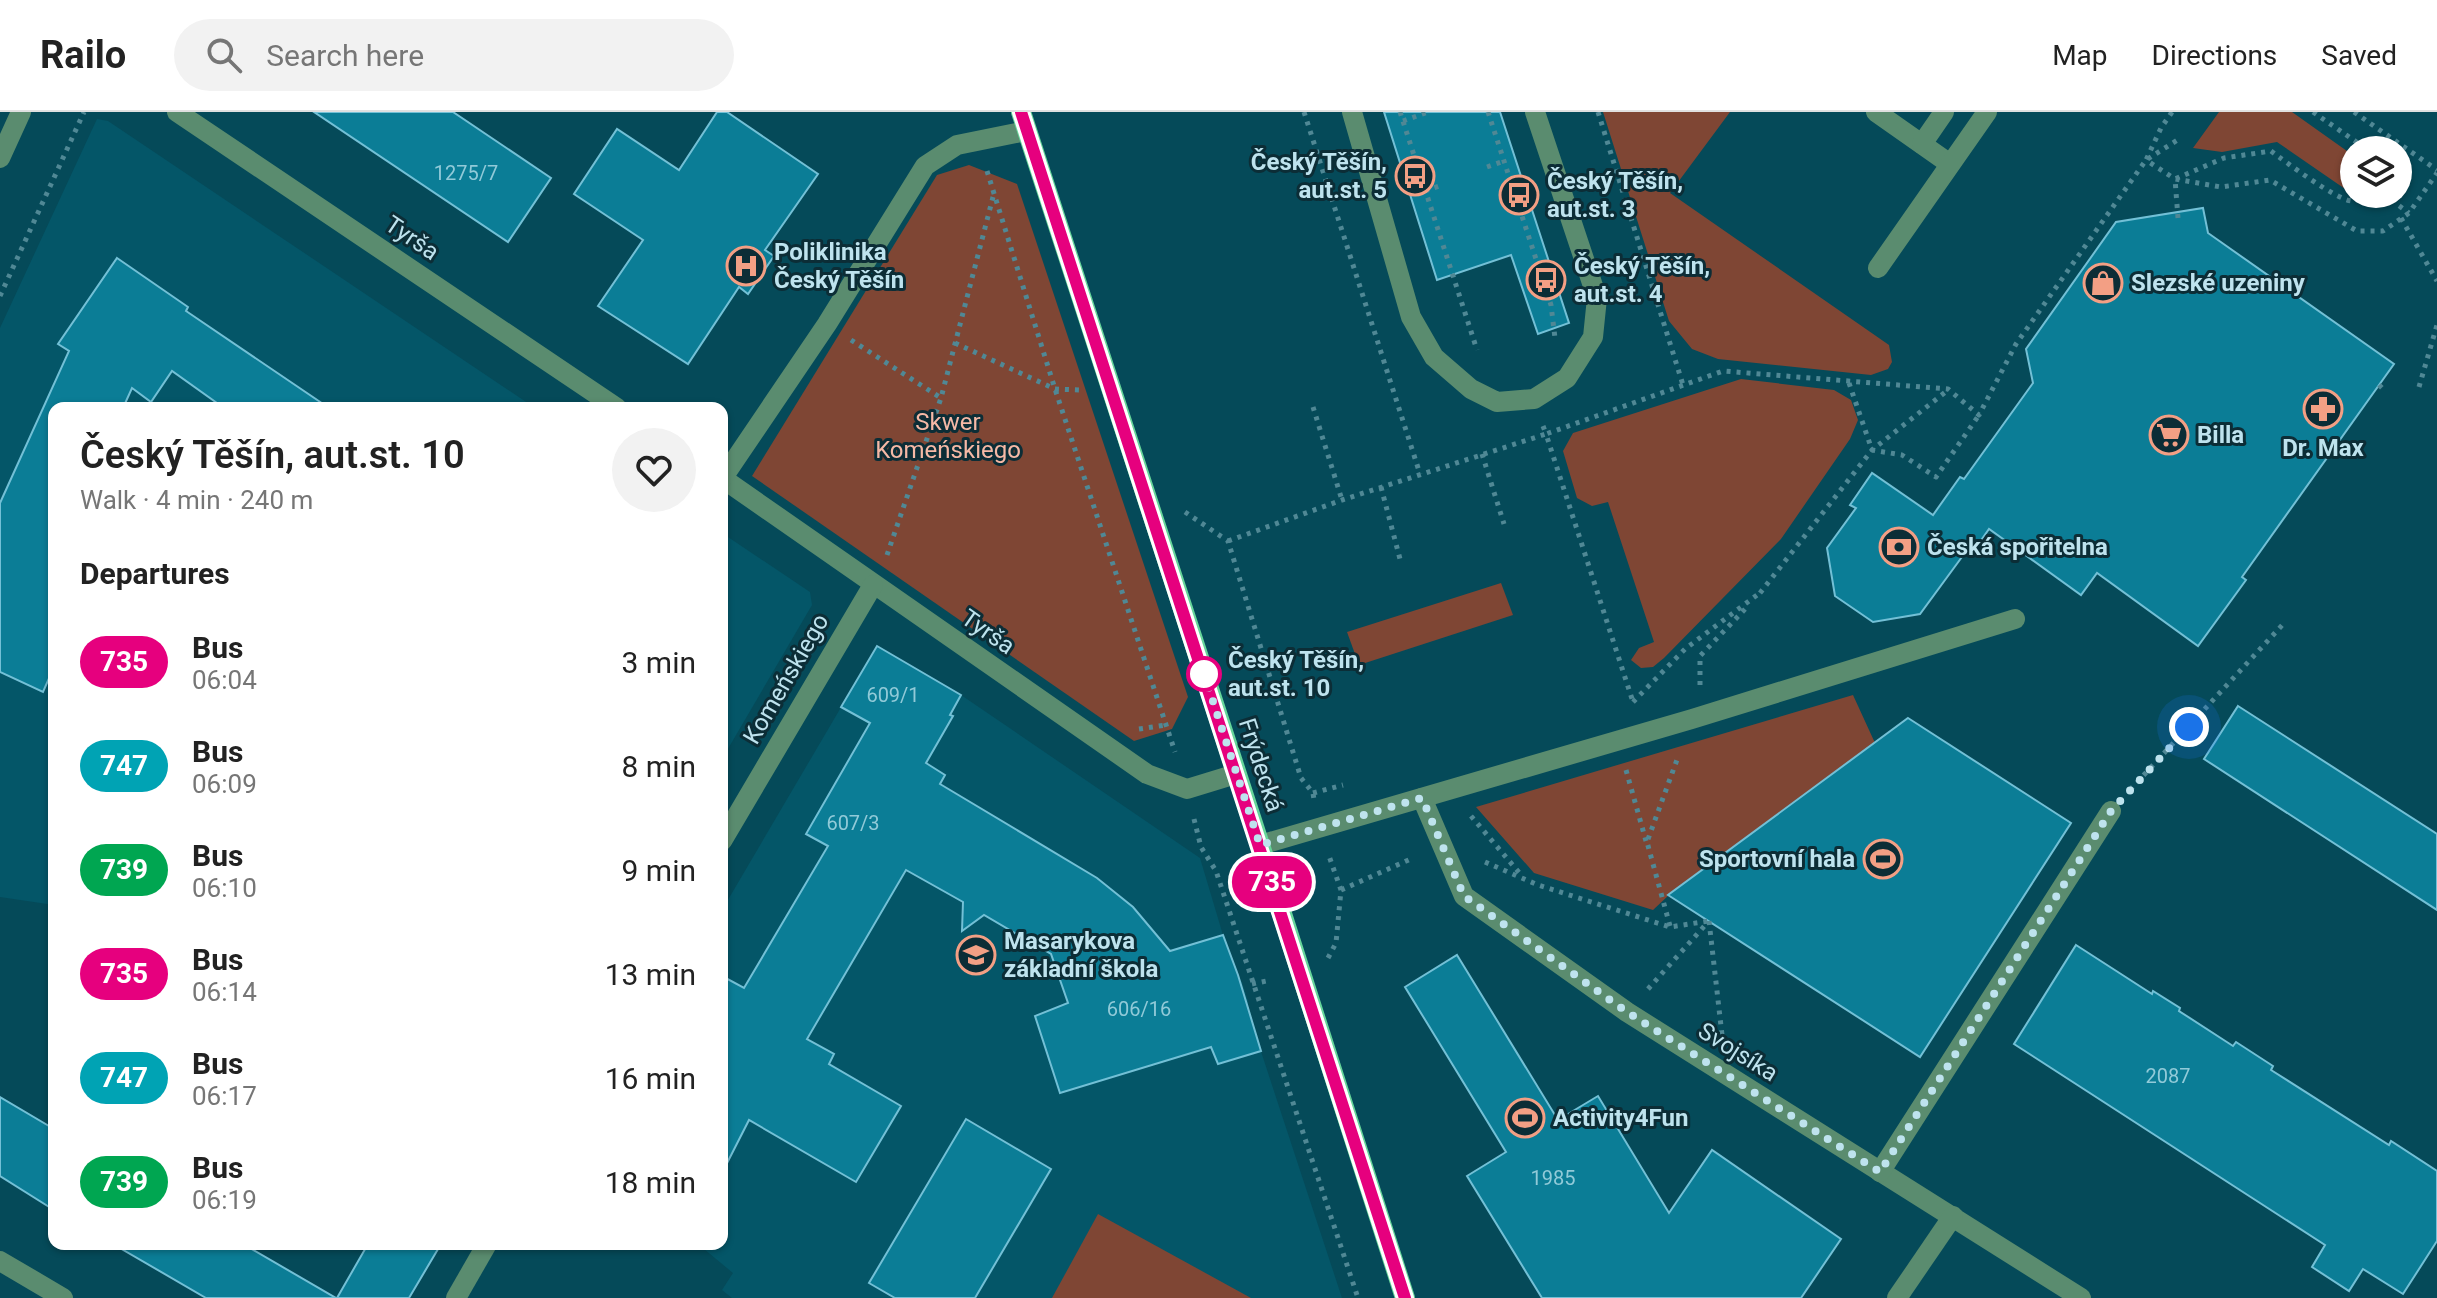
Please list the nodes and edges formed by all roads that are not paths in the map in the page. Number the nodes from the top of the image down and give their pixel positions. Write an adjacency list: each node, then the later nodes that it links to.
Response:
1 (21, 112): 10 (street)
2 (177, 112): 13 (street, Tyrša)
3 (1352, 112): 4 (street)
4 (1535, 112)
5 (1876, 112): 9 (street)
6 (1944, 112): 9 (street)
7 (1987, 112): 11 (street)
8 (1024, 121): 14 (street); 18 (main road, Frýdecká)
9 (1922, 144): 11 (street)
10 (0, 158)
11 (1950, 164): 12 (street)
12 (1878, 268)
13 (608, 402)
14 (728, 469)
15 (728, 482): 16 (street, Tyrša)
16 (873, 585): 18 (street, Tyrša); 21 (street, Komeńskiego)
17 (2015, 619): 19 (street)
18 (1236, 774): 22 (main road, Frýdecká)
19 (1422, 798): 22 (street); 23 (street, Svojsíka)
20 (2111, 811): 23 (street)
21 (728, 831)
22 (1260, 845): 29 (main road, Frýdecká)
23 (1880, 1172): 24 (street, Svojsíka)
24 (1953, 1216): 30 (street); 31 (street, Svojsíka)
25 (484, 1250): 28 (street)
26 (0, 1261): 27 (street)
27 (63, 1298)
28 (456, 1298)
29 (1405, 1298)
30 (1897, 1298)
31 (2081, 1298)

